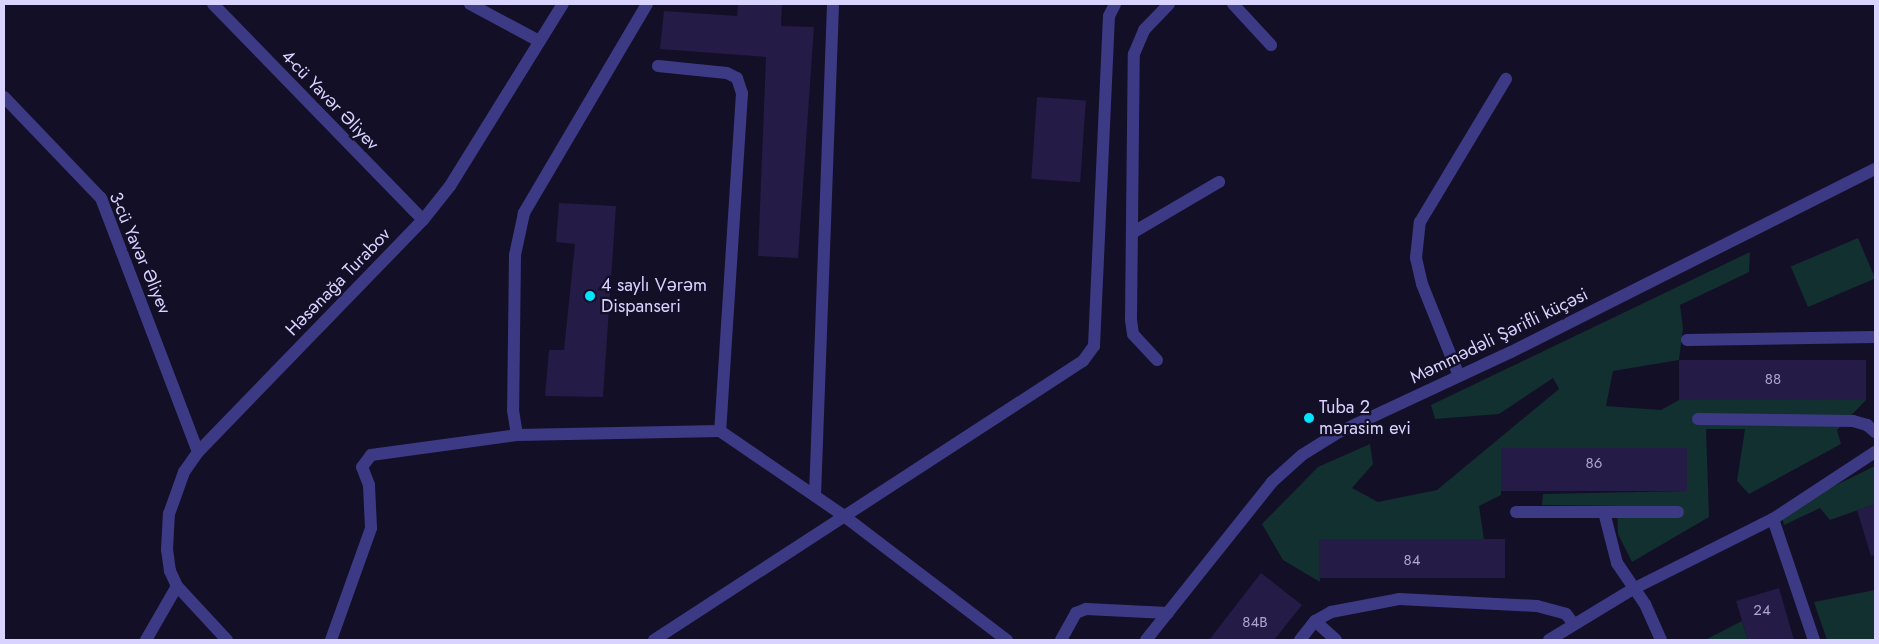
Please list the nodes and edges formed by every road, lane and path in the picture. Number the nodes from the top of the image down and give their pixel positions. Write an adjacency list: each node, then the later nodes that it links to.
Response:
1 (212, 4): 16 (street, 4-cü Yavər Əliyev)
2 (470, 4): 9 (street)
3 (563, 4): 9 (street, Həsənağa Turabov)
4 (647, 4): 25 (street)
5 (833, 4): 28 (street)
6 (1115, 4): 32 (street)
7 (1169, 4): 17 (street)
8 (1233, 4): 10 (street)
9 (539, 41): 16 (street, Həsənağa Turabov)
10 (1272, 45)
11 (658, 66): 23 (street)
12 (1506, 79): 21 (street)
13 (4, 97): 26 (street, 3-cü Yavər Əliyev)
14 (1875, 169): 21 (street, Məmmədəli Şərifli küçəsi)
15 (1219, 182): 17 (street)
16 (423, 220): 26 (street, Həsənağa Turabov)
17 (1132, 233): 20 (street)
18 (1875, 337): 19 (street)
19 (1687, 340)
20 (1157, 360)
21 (1459, 376): 36 (street, Məmmədəli Şərifli küçəsi)
22 (1698, 418): 24 (street)
23 (720, 431): 25 (street); 28 (street)
24 (1875, 432)
25 (517, 435): 41 (street)
26 (198, 452): 34 (street, Həsənağa Turabov)
27 (1875, 452): 33 (street)
28 (815, 496): 32 (street)
29 (1516, 512): 30 (street)
30 (1604, 512): 31 (street); 35 (street)
31 (1678, 512)
32 (844, 516): 42 (street); 43 (street)
33 (1773, 519): 35 (street); 50 (street)
34 (176, 586): 39 (street); 40 (street, Həsənağa Turabov)
35 (1633, 589): 38 (street); 49 (street)
36 (1168, 613): 44 (street); 45 (street, Məmmədəli Şərifli küçəsi)
37 (1315, 621): 38 (street); 46 (street); 47 (street)
38 (1573, 623): 48 (street)
39 (146, 640)
40 (227, 640)
41 (331, 640)
42 (654, 640)
43 (1007, 640)
44 (1061, 640)
45 (1146, 640)
46 (1300, 640)
47 (1336, 640)
48 (1549, 640)
49 (1661, 640)
50 (1814, 640)

